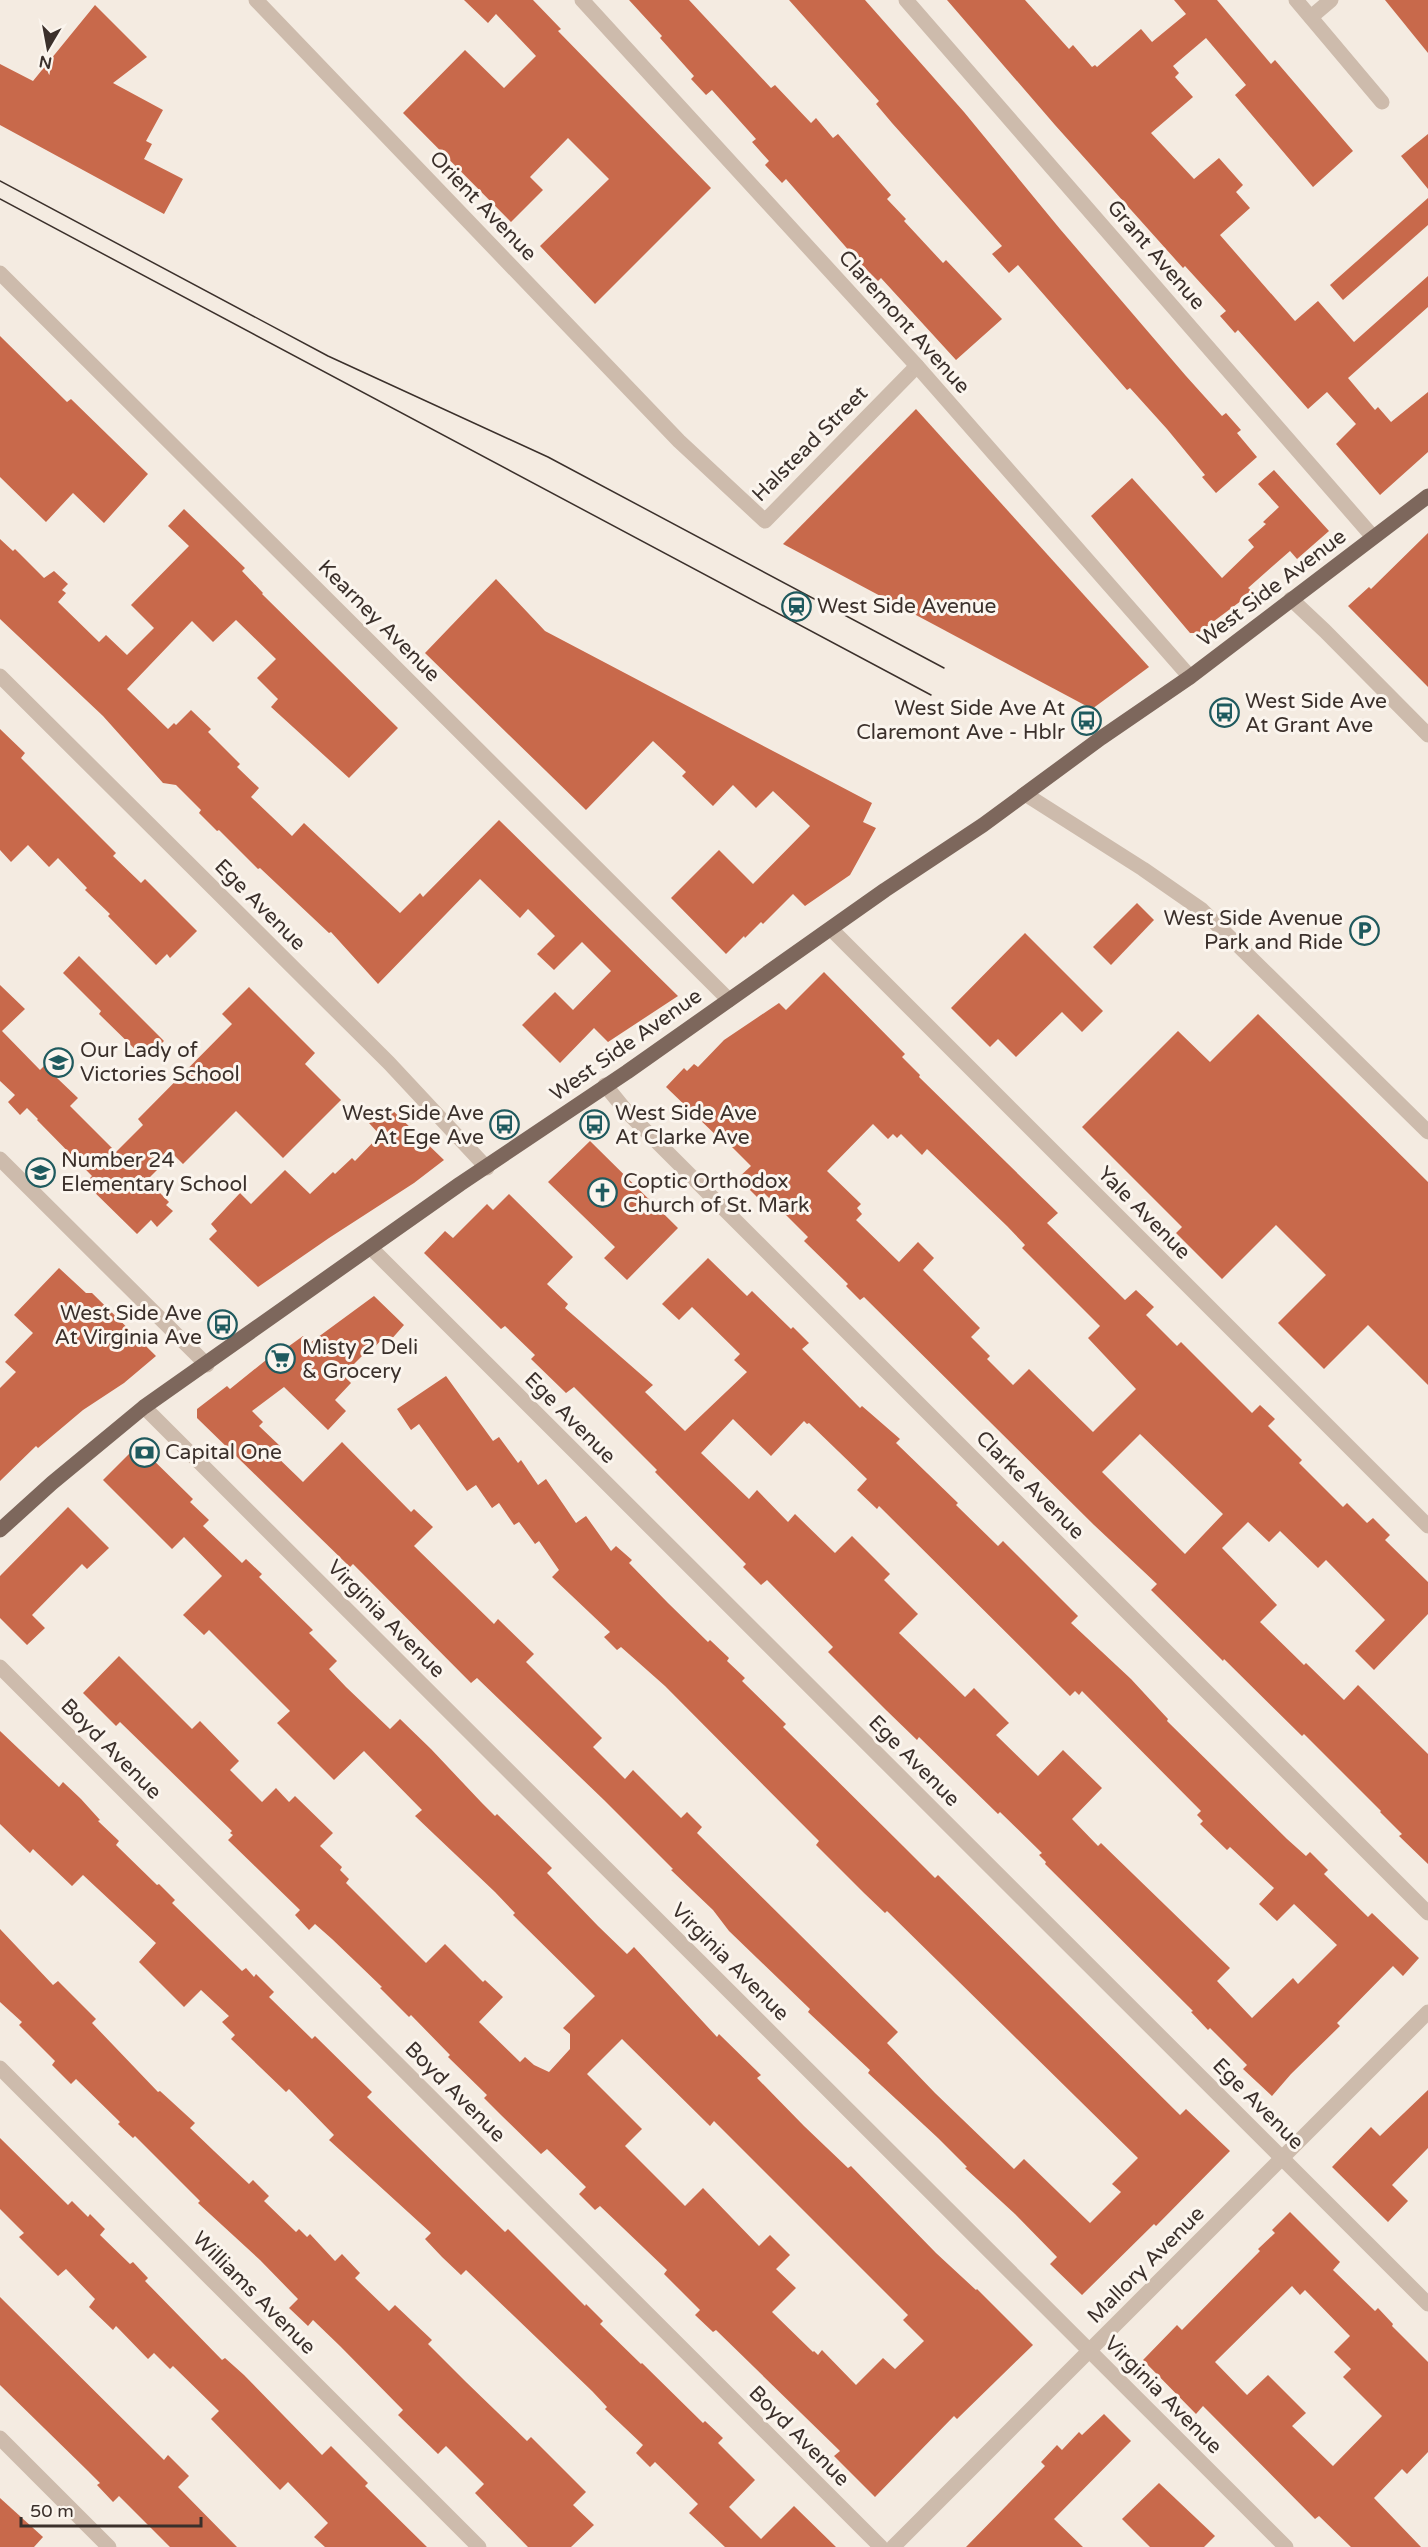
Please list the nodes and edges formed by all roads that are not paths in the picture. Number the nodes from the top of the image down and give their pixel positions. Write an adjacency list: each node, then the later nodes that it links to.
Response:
1 (256, 0): 10 (street, Orient Avenue)
2 (582, 0): 9 (street, Claremont Avenue)
3 (906, 0): 12 (street, Grant Avenue)
4 (1296, 0): 6 (street)
5 (1331, 0): 6 (street)
6 (1311, 17): 7 (street)
7 (1382, 102)
8 (0, 273): 19 (street, Kearney Avenue)
9 (917, 366): 10 (street, Halstead Street); 15 (street, Claremont Avenue)
10 (679, 441)
11 (1428, 496): 12 (main road, West Side Avenue)
12 (1373, 537): 13 (main road, West Side Avenue)
13 (1291, 600): 15 (main road, West Side Avenue); 16 (street)
14 (0, 676): 23 (street, Ege Avenue)
15 (1190, 677): 17 (main road, West Side Avenue)
16 (1428, 735)
17 (1026, 794): 18 (main road, West Side Avenue); 21 (street)
18 (831, 929): 19 (main road, West Side Avenue); 27 (street, Yale Avenue)
19 (729, 1000): 20 (main road, West Side Avenue)
20 (605, 1085): 23 (main road, West Side Avenue); 30 (street, Clarke Avenue)
21 (1428, 1132)
22 (0, 1159): 25 (street)
23 (487, 1168): 24 (main road, West Side Avenue)
24 (370, 1248): 25 (main road, West Side Avenue); 33 (street, Ege Avenue)
25 (207, 1365): 26 (main road, West Side Avenue)
26 (144, 1407): 28 (main road, West Side Avenue); 35 (street, Virginia Avenue)
27 (1428, 1527)
28 (0, 1530)
29 (0, 1667): 39 (street, Boyd Avenue)
30 (1428, 1912)
31 (1428, 2012): 33 (street, Mallory Avenue)
32 (0, 2068): 38 (street, Williams Avenue)
33 (1282, 2158): 34 (street, Ege Avenue); 35 (street, Mallory Avenue)
34 (1428, 2304)
35 (1089, 2351): 40 (street, Mallory Avenue); 41 (street, Virginia Avenue)
36 (0, 2438): 37 (street)
37 (109, 2547)
38 (479, 2547)
39 (881, 2547)
40 (893, 2547)
41 (1286, 2547)

